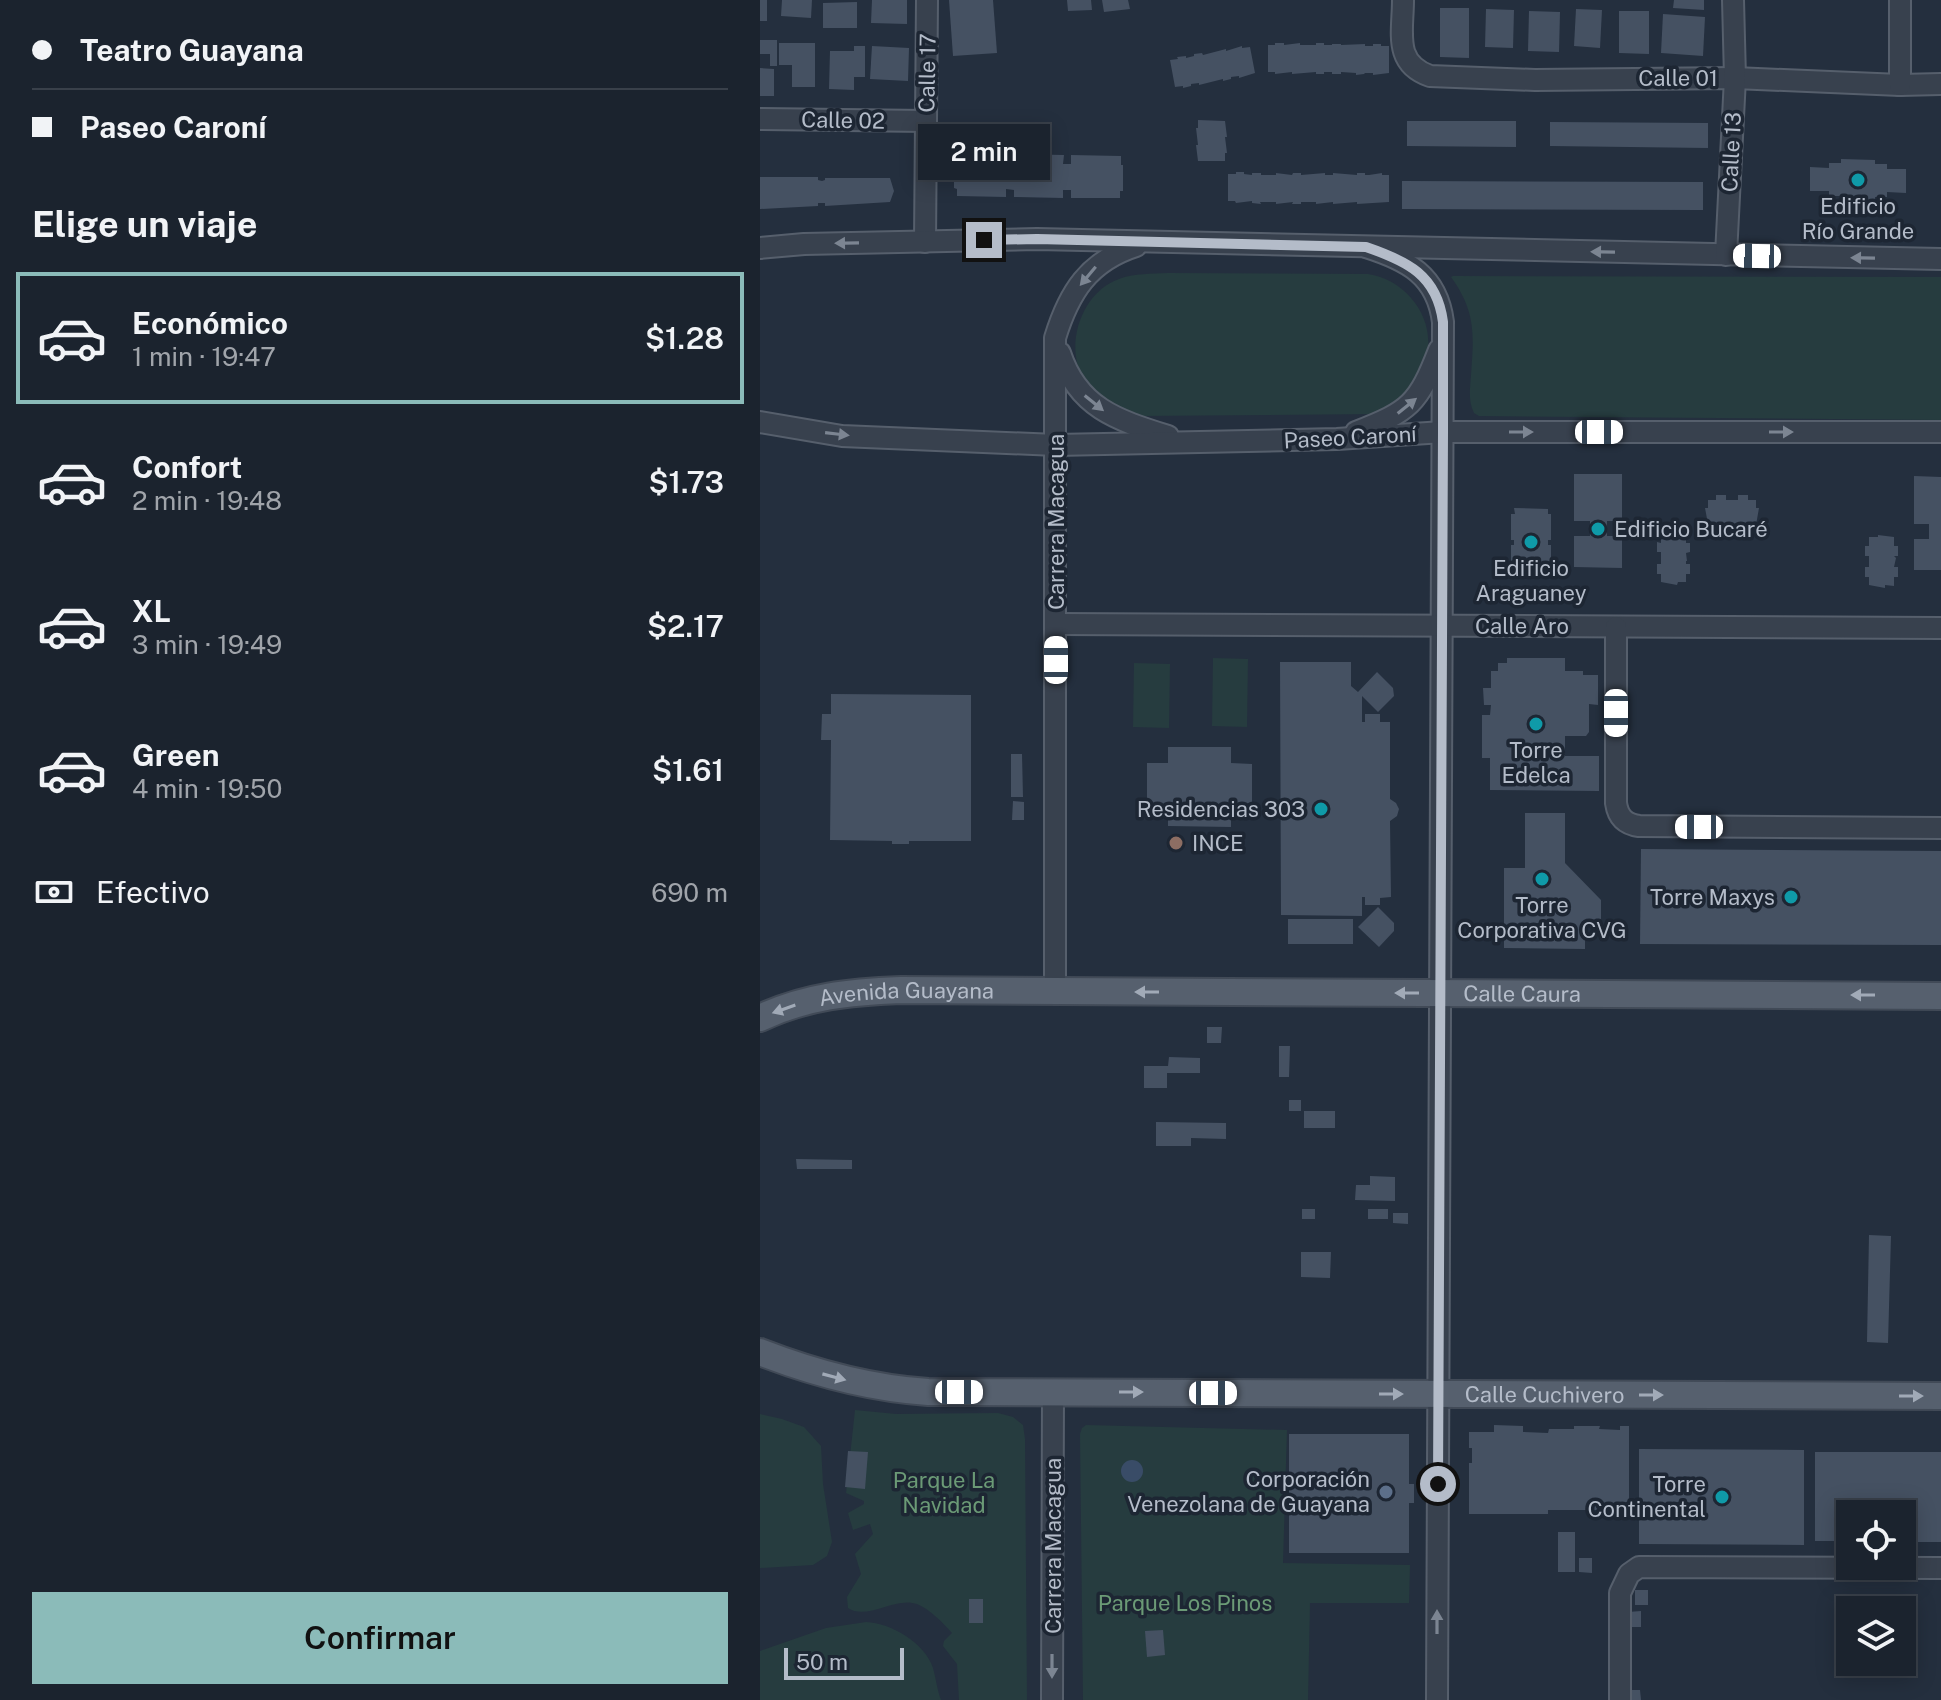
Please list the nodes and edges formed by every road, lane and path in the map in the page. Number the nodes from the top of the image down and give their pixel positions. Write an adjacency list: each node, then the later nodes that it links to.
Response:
1 (927, 0): 9 (street, Calle 17)
2 (1403, 0): 5 (street, Calle 01)
3 (1733, 0): 5 (street, Calle 13)
4 (1900, 0): 7 (street)
5 (1735, 78): 7 (street, Calle 01); 14 (street, Calle 13)
6 (1941, 84): 7 (street, Calle 01)
7 (1900, 85)
8 (760, 119): 9 (street, Calle 02)
9 (926, 121): 10 (street, Calle 17)
10 (925, 242): 11 (street); 13 (street, one-way to 13)
11 (1147, 242): 12 (street); 16 (street, Carrera Macagua, one-way to 16)
12 (1366, 247): 14 (street, one-way to 12); 17 (street)
13 (760, 248)
14 (1726, 255): 15 (street, one-way to 14)
15 (1941, 259)
16 (1055, 338): 22 (street, one-way to 22); 23 (street, Carrera Macagua)
17 (1443, 338): 19 (street); 21 (street, one-way to 17)
18 (760, 422): 23 (street, Paseo Caroní, one-way to 23)
19 (1443, 432): 20 (street, Paseo Caroní, one-way to 20); 21 (street, Paseo Caroní); 25 (street)
20 (1941, 432)
21 (1337, 439): 22 (street, Paseo Caroní)
22 (1188, 442): 23 (street, Paseo Caroní)
23 (1056, 445): 24 (street, Carrera Macagua)
24 (1056, 624): 25 (street, Calle Aro); 29 (street, Carrera Macagua)
25 (1442, 626): 26 (street, Calle Aro); 30 (street)
26 (1616, 627): 27 (street, Calle Aro); 28 (street)
27 (1941, 628)
28 (1941, 828)
29 (1055, 992): 30 (main road, Calle Caura, one-way to 29); 32 (main road, Avenida Guayana, one-way to 32)
30 (1440, 993): 31 (main road, Calle Caura, one-way to 30); 35 (street)
31 (1941, 996)
32 (760, 1018)
33 (760, 1352): 34 (main road, one-way to 34)
34 (1053, 1392): 35 (main road, Calle Cuchivero, one-way to 35); 38 (street, Carrera Macagua, one-way to 38)
35 (1438, 1394): 36 (main road, Calle Cuchivero, one-way to 36); 39 (street, one-way to 35)
36 (1941, 1396)
37 (1941, 1568): 40 (street)
38 (1052, 1700)
39 (1437, 1700)
40 (1620, 1700)

